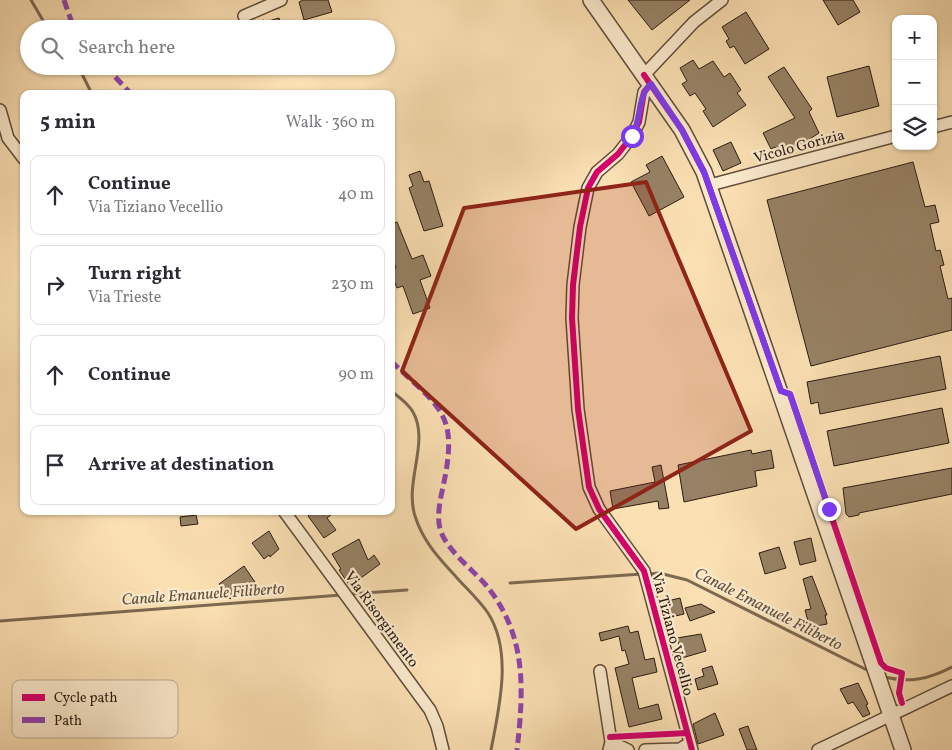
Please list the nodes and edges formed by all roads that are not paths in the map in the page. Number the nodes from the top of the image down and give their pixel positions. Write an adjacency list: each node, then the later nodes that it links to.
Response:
1 (281, 0): 4 (street)
2 (591, 0): 5 (street)
3 (722, 0): 5 (street, Via Tiziano Vecellio)
4 (244, 16)
5 (648, 80): 11 (street); 17 (street, Via Tiziano Vecellio)
6 (0, 110): 10 (street)
7 (952, 122): 8 (street)
8 (937, 125)
9 (892, 137): 11 (street, Vicolo Gorizia)
10 (20, 154)
11 (710, 185): 15 (street)
12 (287, 515): 18 (street, Via Risorgimento)
13 (600, 671): 16 (street)
14 (952, 686): 15 (street)
15 (891, 716): 21 (street); 22 (street)
16 (610, 746): 19 (street)
17 (691, 746): 20 (street)
18 (443, 750)
19 (628, 750)
20 (646, 750)
21 (818, 750)
22 (903, 750)

